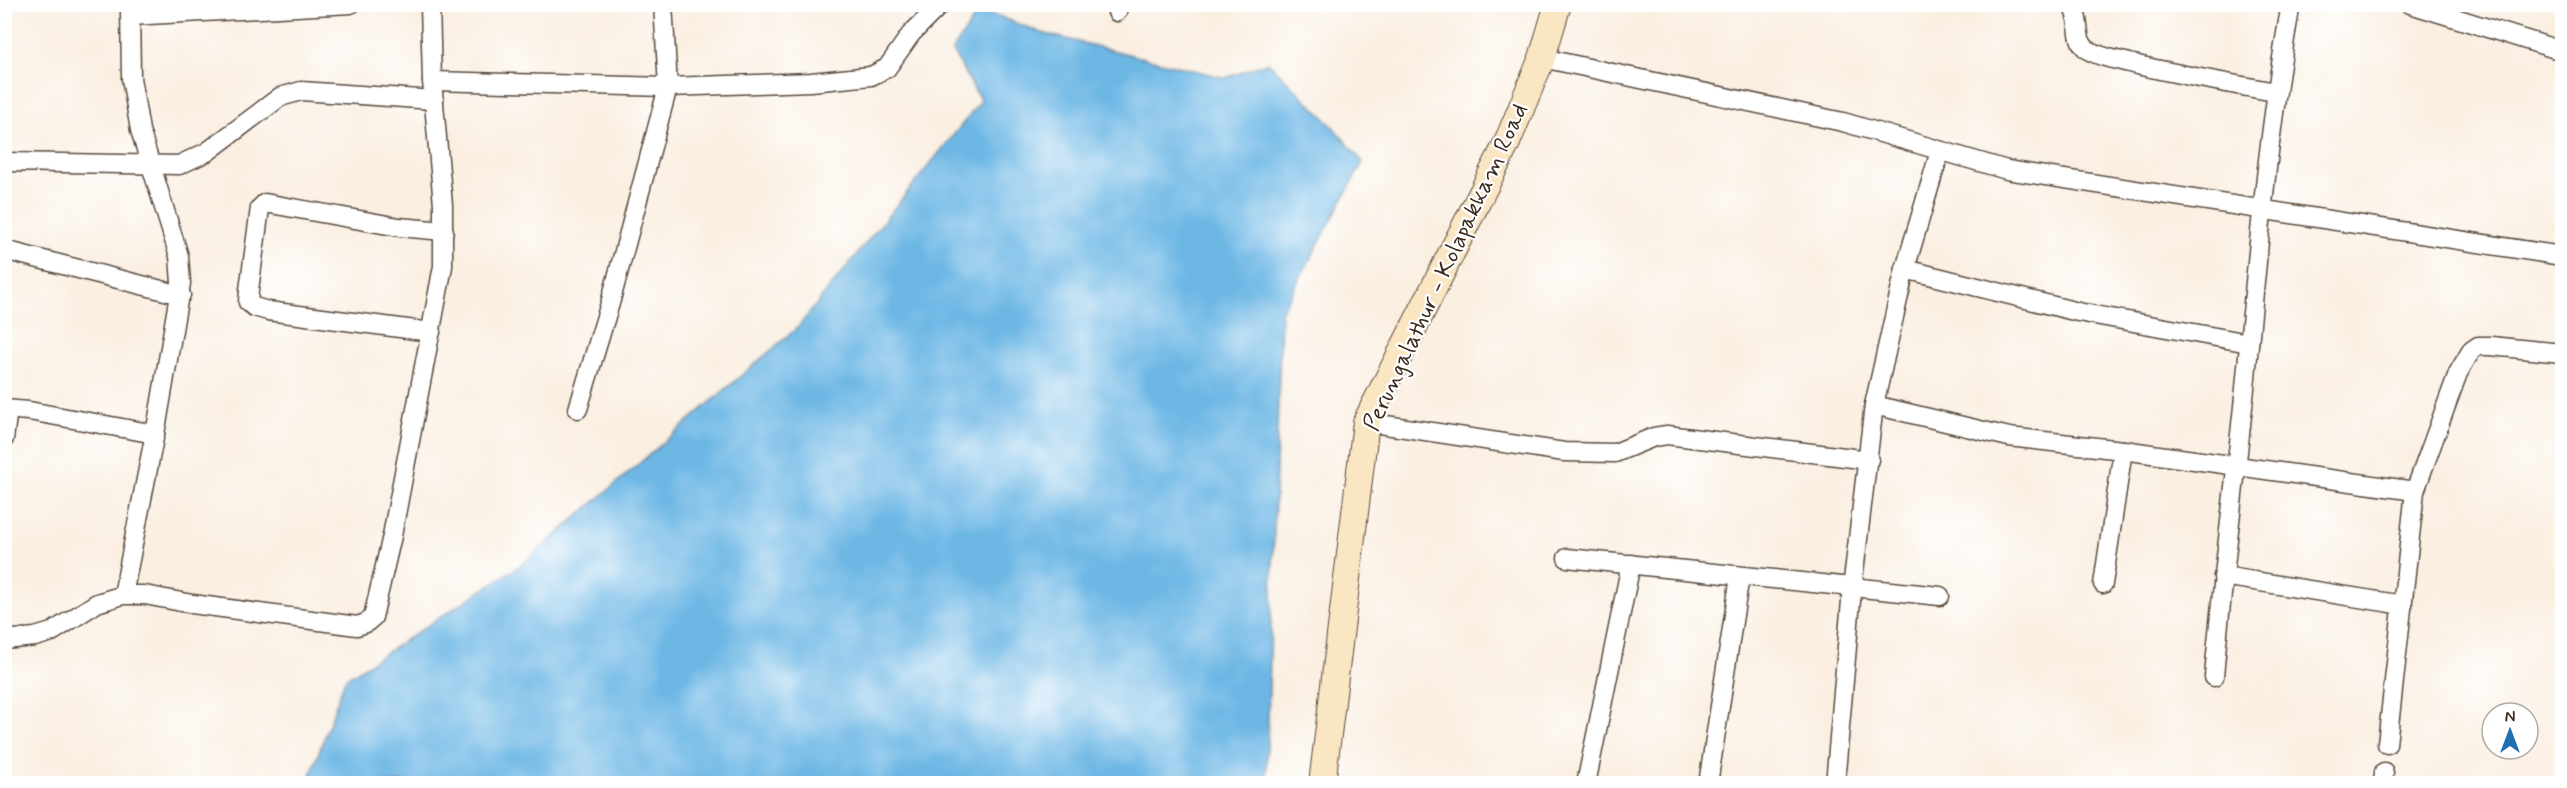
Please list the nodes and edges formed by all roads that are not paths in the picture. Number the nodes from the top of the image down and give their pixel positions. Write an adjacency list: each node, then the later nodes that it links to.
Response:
1 (351, 4): 9 (street)
2 (430, 4): 12 (street)
3 (663, 4): 13 (street)
4 (940, 4): 13 (street)
5 (1558, 4): 11 (main road, Perungalathur - Kolapakkam Road)
6 (2070, 4): 14 (street)
7 (2291, 4): 14 (street)
8 (2410, 4): 10 (street)
9 (130, 10): 18 (street)
10 (2562, 51)
11 (1542, 58): 16 (street); 31 (main road, Perungalathur - Kolapakkam Road)
12 (432, 81): 13 (street); 15 (street)
13 (668, 87): 30 (street)
14 (2275, 92): 19 (street)
15 (434, 100): 18 (street); 20 (street)
16 (1940, 151): 19 (street); 23 (street)
17 (4, 162): 18 (street)
18 (150, 165): 24 (street)
19 (2264, 210): 22 (street); 26 (street)
20 (444, 231): 25 (street); 25 (street)
21 (4, 250): 24 (street)
22 (2562, 256)
23 (1905, 269): 26 (street); 28 (street)
24 (181, 295): 32 (street)
25 (431, 332): 44 (street)
26 (2249, 343): 36 (street)
27 (2562, 353): 37 (street)
28 (1874, 405): 34 (street); 35 (street)
29 (6, 409): 32 (street); 33 (street)
30 (578, 409)
31 (1366, 422): 35 (street); 50 (main road, Perungalathur - Kolapakkam Road)
32 (155, 434): 44 (street)
33 (4, 439)
34 (2123, 450): 36 (street); 42 (street)
35 (1869, 460): 43 (street)
36 (2237, 468): 37 (street); 41 (street)
37 (2415, 491): 46 (street)
38 (1567, 558): 39 (street)
39 (1631, 564): 40 (street); 51 (street)
40 (1740, 576): 43 (street); 52 (street)
41 (2223, 576): 46 (street); 48 (street)
42 (2103, 584)
43 (1852, 589): 45 (street); 53 (street)
44 (123, 595): 47 (street)
45 (1940, 596)
46 (2403, 605): 49 (street)
47 (4, 640)
48 (2214, 677)
49 (2387, 744)
50 (1322, 783)
51 (1586, 783)
52 (1708, 783)
53 (1835, 783)

